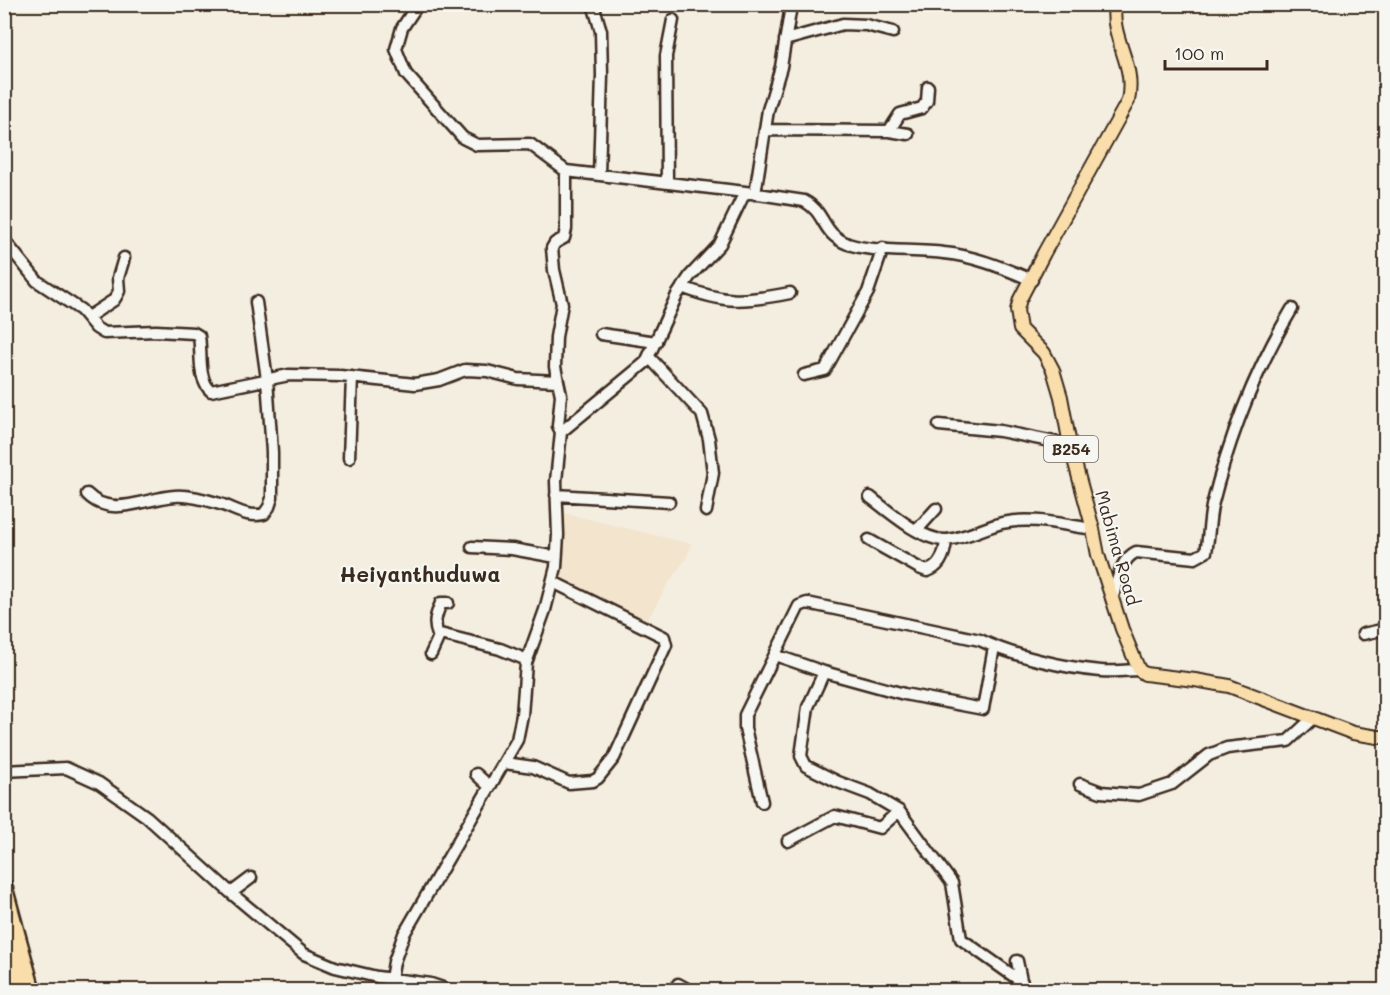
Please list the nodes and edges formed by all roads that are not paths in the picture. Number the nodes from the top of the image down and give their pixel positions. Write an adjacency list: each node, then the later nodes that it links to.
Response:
1 (418, 4): 12 (street)
2 (593, 4): 13 (street)
3 (792, 4): 7 (street)
4 (1115, 4): 19 (main road, Mabima Road / B254)
5 (673, 20): 14 (street)
6 (893, 32): 7 (street)
7 (785, 40): 9 (street)
8 (928, 87): 10 (street)
9 (765, 130): 10 (street); 15 (street)
10 (890, 131): 11 (street)
11 (908, 134)
12 (566, 171): 13 (street); 31 (street)
13 (598, 175): 14 (street)
14 (667, 183): 15 (street)
15 (750, 193): 17 (street); 20 (street)
16 (4, 240): 24 (street)
17 (883, 248): 19 (street); 28 (street)
18 (124, 258): 24 (street)
19 (1032, 280): 34 (main road, Mabima Road / B254)
20 (682, 287): 21 (street); 26 (street)
21 (790, 293)
22 (256, 302): 30 (street)
23 (1292, 309): 49 (street)
24 (88, 316): 30 (street)
25 (601, 334): 26 (street)
26 (656, 342): 27 (street)
27 (650, 357): 33 (street); 41 (street)
28 (804, 375)
29 (352, 377): 30 (street); 31 (street); 35 (street)
30 (267, 379): 36 (street)
31 (557, 381): 33 (street)
32 (939, 425): 34 (street)
33 (561, 432): 37 (street)
34 (1070, 445): 42 (main road, Mabima Road / B254)
35 (349, 458)
36 (87, 494)
37 (556, 495): 39 (street); 47 (street)
38 (870, 497): 43 (street)
39 (669, 502)
40 (936, 509): 43 (street)
41 (706, 511)
42 (1093, 529): 45 (street); 49 (main road, Mabima Road / B254)
43 (917, 530): 45 (street)
44 (869, 540): 45 (street)
45 (946, 540)
46 (472, 547): 47 (street)
47 (556, 557): 48 (street)
48 (553, 582): 57 (street); 62 (street)
49 (1112, 600): 58 (main road, Mabima Road / B254)
50 (448, 603): 53 (street)
51 (1386, 629): 52 (street)
52 (1363, 633)
53 (438, 635): 55 (street); 57 (street)
54 (994, 647): 56 (street); 58 (street); 59 (street)
55 (431, 654)
56 (775, 655): 59 (street); 67 (street)
57 (527, 660): 62 (street)
58 (1138, 670): 60 (main road)
59 (824, 672): 68 (street)
60 (1314, 717): 61 (main road); 65 (street)
61 (1386, 737)
62 (505, 763): 66 (street)
63 (4, 771): 72 (street)
64 (476, 774): 66 (street)
65 (1080, 784)
66 (490, 787): 75 (street)
67 (762, 802)
68 (899, 811): 69 (street); 77 (street)
69 (788, 841)
70 (251, 878): 72 (street)
71 (4, 887): 79 (highway)
72 (231, 893): 75 (street)
73 (4, 937): 78 (highway)
74 (1017, 961): 77 (street)
75 (391, 978): 80 (street); 81 (street)
76 (678, 984): 82 (street)
77 (1022, 986)
78 (19, 990)
79 (32, 990)
80 (389, 990)
81 (449, 990)
82 (689, 990)

